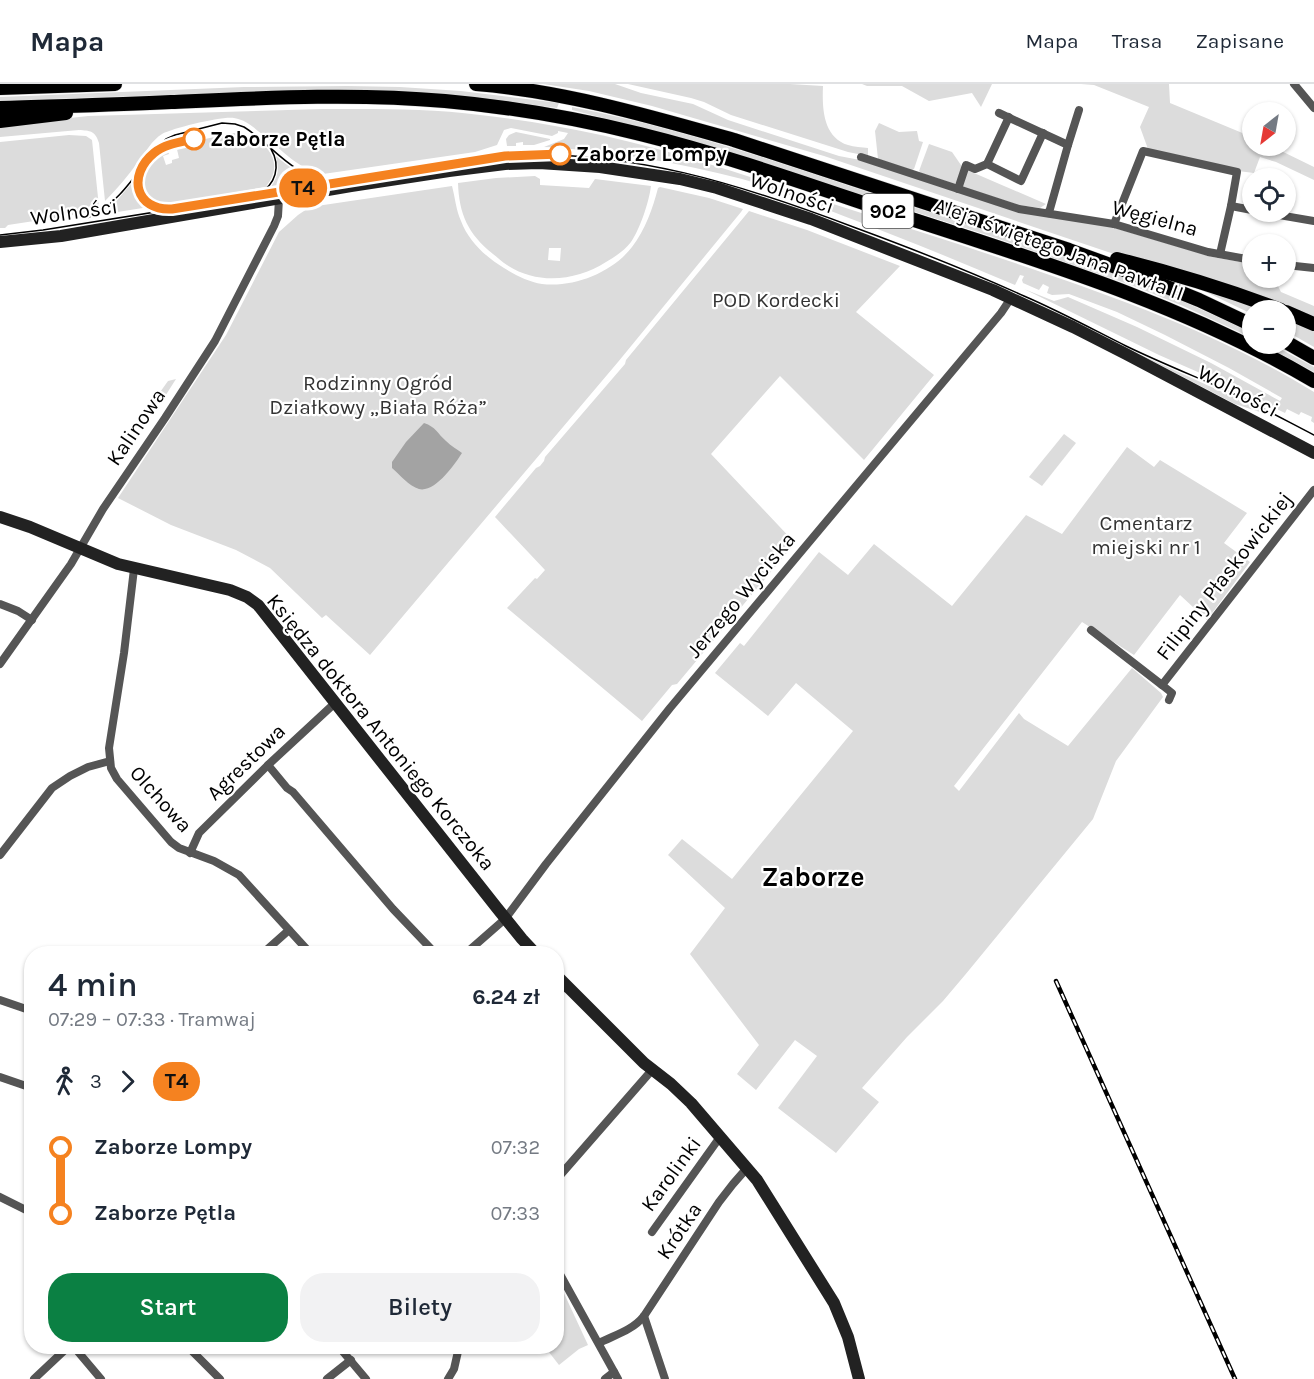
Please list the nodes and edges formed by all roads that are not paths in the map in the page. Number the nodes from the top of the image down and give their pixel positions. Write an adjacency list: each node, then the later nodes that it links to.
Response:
1 (115, 84): 4 (main road)
2 (476, 84): 24 (main road, Aleja świętego Jana Pawła II / 902)
3 (1294, 84): 7 (street)
4 (0, 88)
5 (110, 105): 6 (main road, Aleja świętego Jana Pawła II / 902); 11 (main road); 37 (main road, Aleja świętego Jana Pawła II / 902)
6 (0, 108)
7 (1314, 108)
8 (1079, 110): 13 (street)
9 (999, 113): 10 (street)
10 (1009, 117): 12 (street); 15 (street)
11 (0, 121)
12 (1043, 133): 13 (street); 15 (street)
13 (1068, 145): 20 (street)
14 (861, 158): 16 (street, Węgielna)
15 (987, 164): 16 (street)
16 (958, 189): 20 (street, Węgielna)
17 (279, 199): 25 (street, Wolności); 30 (street, Wolności); 41 (street, Kalinowa)
18 (1231, 206): 19 (street); 23 (street); 26 (street)
19 (1242, 208)
20 (1048, 213): 23 (street, Węgielna)
21 (1296, 218): 22 (street)
22 (1314, 221)
23 (1114, 224): 26 (street, Węgielna)
24 (1035, 238): 31 (main road); 33 (main road, Aleja świętego Jana Pawła II / 902)
25 (0, 242)
26 (1220, 254): 27 (street, Węgielna)
27 (1242, 258)
28 (1296, 266): 29 (street)
29 (1314, 268)
30 (1011, 298): 38 (street, Wolności); 54 (street, Jerzego Wyciska)
31 (1254, 300)
32 (1296, 316): 34 (main road)
33 (1242, 320)
34 (1314, 324)
35 (1296, 348): 36 (main road)
36 (1314, 358)
37 (1314, 381)
38 (1314, 453)
39 (1314, 490): 47 (street, Filipiny Płaskowickiej)
40 (0, 517): 41 (street, Księdza doktora Antoniego Korczoka)
41 (80, 549): 42 (street, Księdza doktora Antoniego Korczoka); 44 (street, Kalinowa)
42 (134, 569): 49 (street, Księdza doktora Antoniego Korczoka); 50 (street, Olchowa)
43 (0, 604): 44 (street)
44 (32, 620): 46 (street, Kalinowa)
45 (1091, 630): 47 (street, Filipiny Płaskowickiej)
46 (0, 664)
47 (1162, 685): 48 (street, Filipiny Płaskowickiej)
48 (1169, 700)
49 (335, 703): 51 (street, Agrestowa); 54 (street, Księdza doktora Antoniego Korczoka)
50 (110, 761): 52 (street, Olchowa); 53 (street)
51 (268, 765): 52 (street, Agrestowa); 58 (street)
52 (190, 853): 55 (street, Olchowa)
53 (0, 855)
54 (505, 919): 59 (street, Jerzego Wyciska); 60 (street, Księdza doktora Antoniego Korczoka)
55 (289, 930): 56 (street); 57 (street, Olchowa)
56 (271, 946)
57 (304, 946)
58 (428, 946)
59 (474, 946)
60 (529, 946)
61 (564, 982): 62 (street)
62 (567, 985): 63 (street); 66 (street)
63 (564, 987)
64 (0, 1000): 65 (street)
65 (24, 1008)
66 (652, 1070): 69 (street); 71 (street)
67 (0, 1077): 68 (street)
68 (24, 1085)
69 (720, 1137): 70 (street); 74 (street, Karolinki)
70 (747, 1168): 76 (street, Krótka); 93 (street)
71 (564, 1170)
72 (0, 1197): 73 (street)
73 (24, 1209)
74 (652, 1232)
75 (564, 1281): 77 (street)
76 (644, 1316): 77 (street, Krótka); 92 (street)
77 (599, 1343): 84 (street)
78 (61, 1354): 85 (street)
79 (80, 1354): 86 (street)
80 (195, 1354): 87 (street)
81 (345, 1354): 83 (street)
82 (457, 1354): 90 (street)
83 (351, 1360): 88 (street); 89 (street)
84 (616, 1375): 91 (street)
85 (34, 1379)
86 (101, 1379)
87 (220, 1379)
88 (327, 1379)
89 (366, 1379)
90 (448, 1379)
91 (605, 1379)
92 (665, 1379)
93 (859, 1379)

